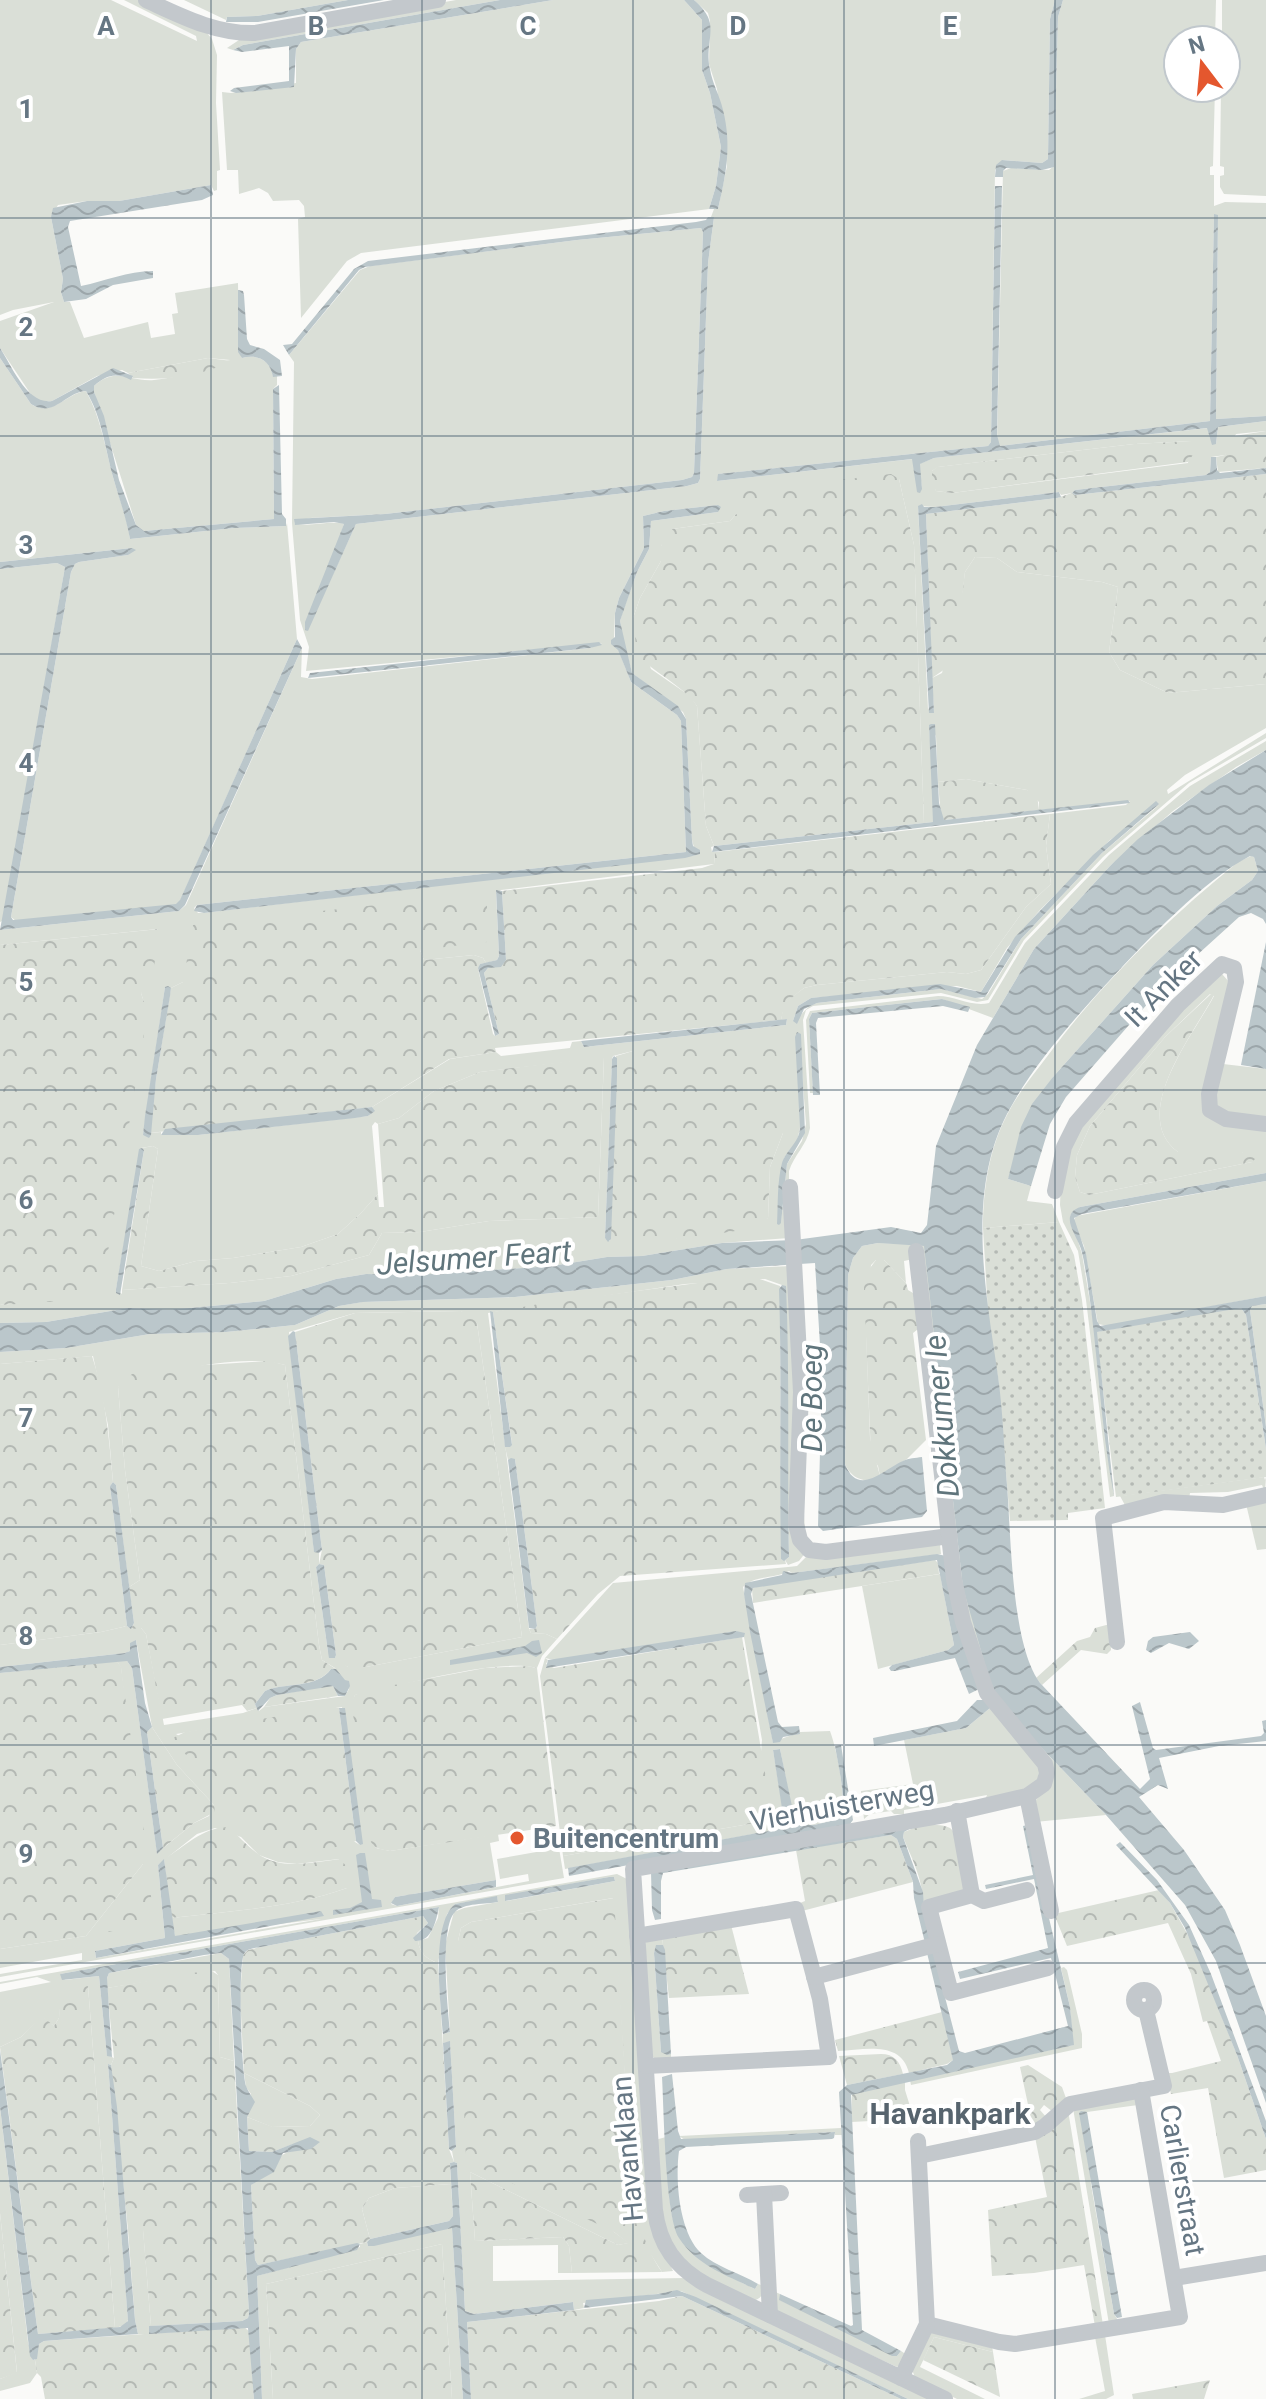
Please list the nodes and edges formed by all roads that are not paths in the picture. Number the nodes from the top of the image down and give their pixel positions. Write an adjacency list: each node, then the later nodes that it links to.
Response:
1 (146, 0): 2 (street)
2 (438, 0)
3 (1266, 1124): 5 (street, It Anker)
4 (790, 1187): 8 (street)
5 (1055, 1191)
6 (916, 1251): 8 (street)
7 (1266, 1495): 9 (street)
8 (950, 1536): 10 (street)
9 (1117, 1642)
10 (1027, 1796): 11 (street, Vierhuisterweg); 15 (street)
11 (957, 1811): 12 (street, Vierhuisterweg); 14 (street)
12 (633, 1869): 16 (street, Havanklaan)
13 (1027, 1890): 14 (street)
14 (972, 1895): 17 (street)
15 (1051, 1911)
16 (637, 1936): 19 (street); 21 (street, Havanklaan)
17 (938, 1944): 18 (street); 19 (street)
18 (1048, 1968)
19 (814, 1977): 21 (street)
20 (1146, 2010): 22 (street, Carlierstraat)
21 (646, 2066): 26 (street, Havanklaan)
22 (1141, 2090): 25 (street, Carlierstraat); 27 (street, Carlierstraat)
23 (747, 2195): 26 (street)
24 (1266, 2263): 25 (street, Carlierstraat)
25 (1174, 2278): 27 (street, Carlierstraat)
26 (770, 2315): 28 (street, Havanklaan)
27 (927, 2324): 28 (street, Carlierstraat)
28 (901, 2378): 29 (street, Havanklaan)
29 (945, 2399)

